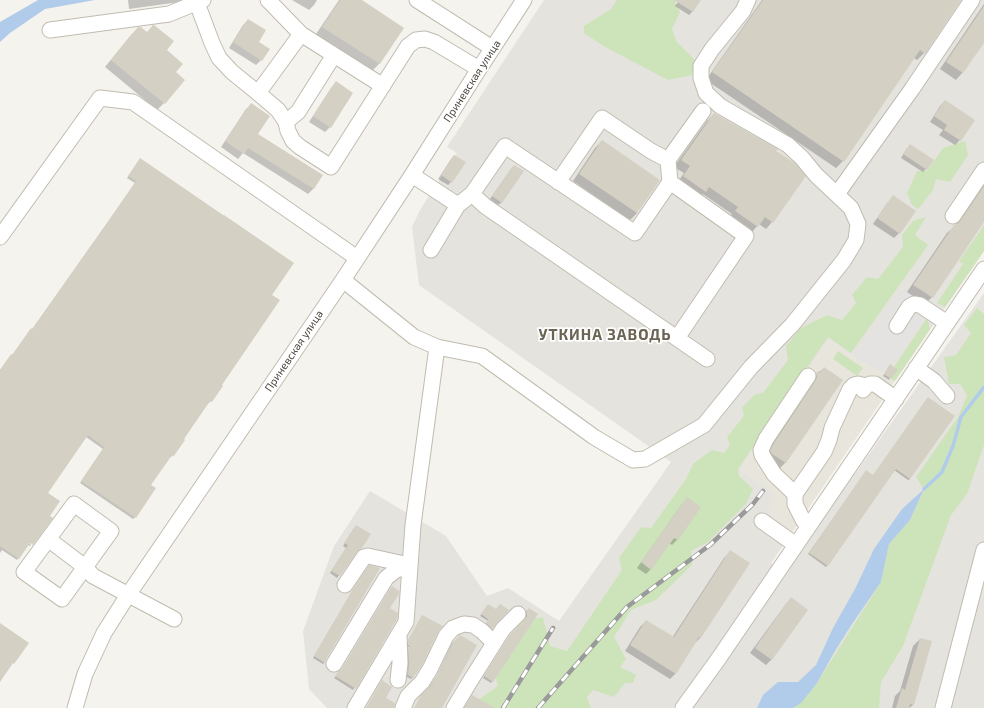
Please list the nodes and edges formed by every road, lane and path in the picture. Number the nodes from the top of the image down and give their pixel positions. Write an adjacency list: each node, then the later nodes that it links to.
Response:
1 (268, 0): 9 (street)
2 (417, 0): 7 (street)
3 (524, 0): 10 (street, Приневская улица)
4 (748, 0): 24 (street)
5 (972, 0): 24 (street)
6 (200, 2): 8 (street); 15 (street)
7 (459, 26): 10 (street); 11 (street)
8 (50, 30)
9 (301, 34): 12 (street); 15 (street)
10 (492, 48): 13 (street, Приневская улица)
11 (445, 49): 13 (street); 14 (street)
12 (334, 55): 14 (street); 17 (street)
13 (479, 69): 20 (street, Приневская улица)
14 (383, 86): 17 (street)
15 (258, 93): 17 (street)
16 (703, 111): 18 (street)
17 (286, 122)
18 (668, 160): 21 (street); 22 (street)
19 (984, 170): 26 (street)
20 (412, 174): 25 (street); 29 (street, Приневская улица)
21 (558, 182): 22 (street); 23 (street)
22 (670, 182): 34 (street)
23 (472, 194): 25 (street); 34 (street)
24 (837, 194): 35 (street)
25 (458, 205): 28 (street)
26 (953, 216)
27 (0, 237): 29 (street)
28 (431, 250)
29 (357, 258): 31 (street, Приневская улица)
30 (984, 269): 32 (street)
31 (343, 280): 35 (street); 50 (street, Приневская улица)
32 (947, 323): 33 (street); 37 (street)
33 (897, 326)
34 (677, 338): 36 (street)
35 (437, 347): 47 (street)
36 (707, 359)
37 (916, 368): 39 (street); 40 (street)
38 (808, 376): 41 (street)
39 (947, 396)
40 (896, 399): 41 (street); 43 (street)
41 (795, 494): 43 (street)
42 (762, 521): 45 (street)
43 (808, 527): 45 (street)
44 (48, 539): 48 (street); 48 (street); 48 (street)
45 (796, 545): 62 (street)
46 (984, 550): 63 (street)
47 (410, 566): 49 (street); 53 (street); 55 (street)
48 (85, 567): 50 (street)
49 (345, 585)
50 (128, 595): 52 (street); 59 (street, Приневская улица)
51 (518, 614): 54 (street)
52 (174, 619)
53 (399, 635): 56 (street); 57 (street)
54 (494, 643): 58 (street); 61 (street)
55 (334, 664)
56 (381, 664): 57 (street); 60 (street)
57 (398, 680): 58 (street)
58 (406, 702)
59 (75, 708)
60 (355, 708)
61 (454, 708)
62 (683, 708)
63 (943, 708)

